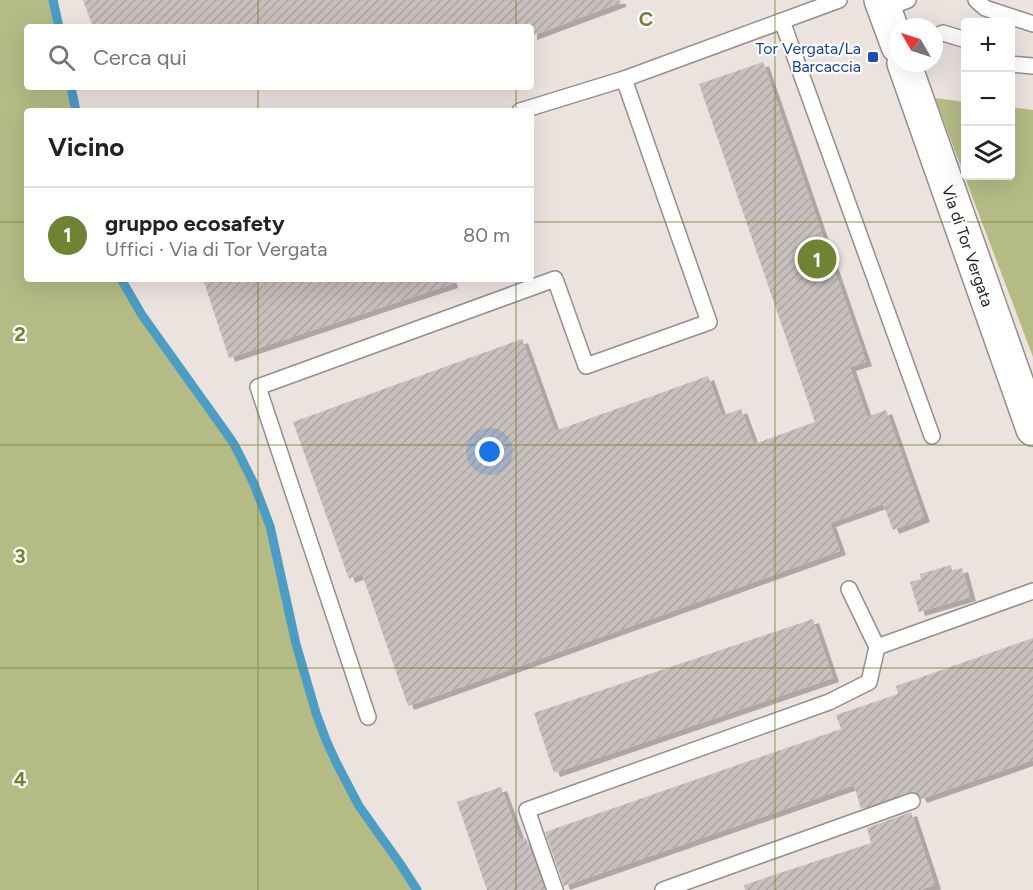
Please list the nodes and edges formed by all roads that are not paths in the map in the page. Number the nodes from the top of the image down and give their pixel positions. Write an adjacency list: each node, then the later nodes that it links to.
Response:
1 (839, 0): 5 (lane)
2 (975, 0): 6 (lane)
3 (891, 3): 4 (main road)
4 (893, 18)
5 (782, 21): 12 (lane); 15 (lane)
6 (1032, 21)
7 (943, 33): 8 (lane)
8 (961, 38)
9 (1015, 64): 10 (lane)
10 (1033, 66)
11 (907, 72): 14 (main road, Via di Tor Vergata)
12 (624, 79): 13 (lane); 19 (lane)
13 (530, 108)
14 (1033, 429)
15 (932, 436)
16 (849, 589): 18 (lane)
17 (1033, 591): 18 (lane)
18 (877, 647): 21 (lane)
19 (368, 717)
20 (912, 801): 22 (lane)
21 (555, 890)
22 (663, 890)

